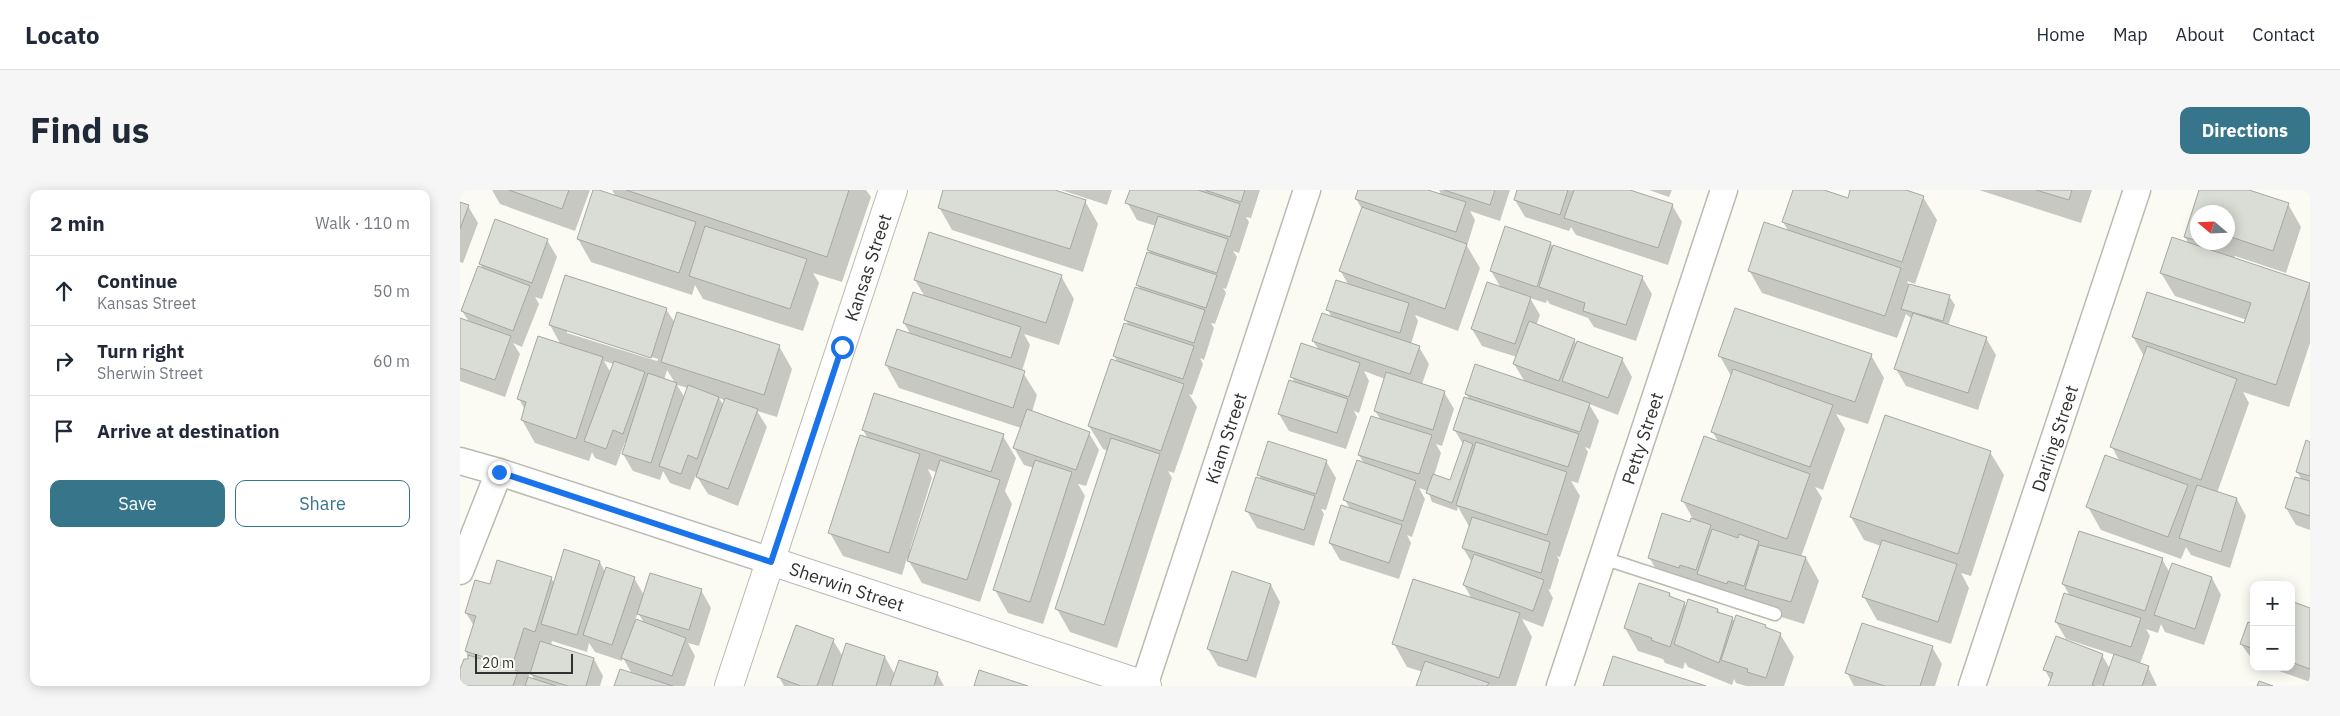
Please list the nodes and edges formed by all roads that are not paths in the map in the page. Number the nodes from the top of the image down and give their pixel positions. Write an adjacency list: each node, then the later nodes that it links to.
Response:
1 (893, 190): 8 (street, Kansas Street)
2 (1307, 190): 12 (street, Kiam Street)
3 (1724, 190): 7 (street, Petty Street)
4 (2137, 190): 14 (street, Darling Street)
5 (460, 462): 6 (street, Sherwin Street)
6 (499, 472): 8 (street, Sherwin Street); 9 (street)
7 (1603, 558): 10 (lane); 13 (street, Petty Street)
8 (771, 562): 11 (street, Kansas Street); 12 (street, Sherwin Street)
9 (460, 571)
10 (1775, 614)
11 (729, 686)
12 (1145, 686)
13 (1560, 686)
14 (1972, 686)

